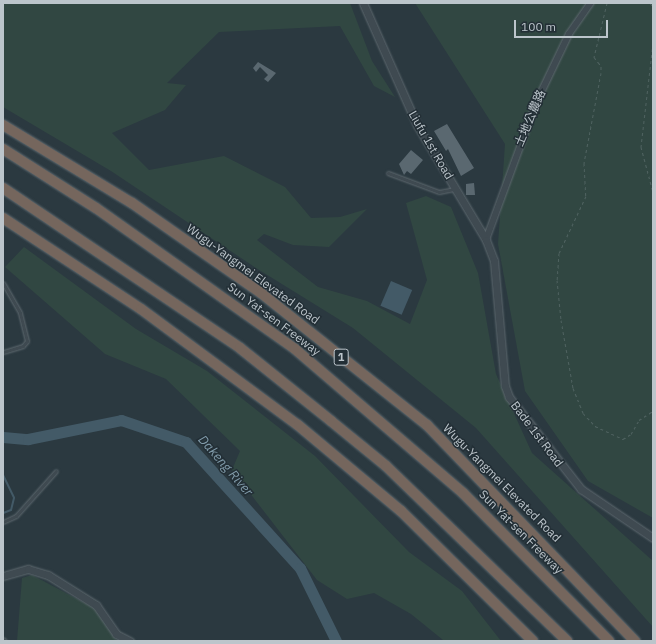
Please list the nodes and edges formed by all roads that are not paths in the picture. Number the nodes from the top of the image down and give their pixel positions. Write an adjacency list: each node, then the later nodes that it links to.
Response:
1 (363, 3): 7 (street, Liufu 1st Road)
2 (591, 3): 9 (street, 土地公農路)
3 (3, 125): 20 (highway, Wugu-Yangmei Elevated Road / 1)
4 (3, 149): 19 (highway, Sun Yat-sen Freeway / 1)
5 (388, 173): 7 (lane)
6 (3, 188): 18 (highway)
7 (456, 189): 9 (street, Liufu 1st Road)
8 (3, 218): 17 (highway)
9 (486, 240): 14 (street, Bade 1st Road)
10 (3, 283): 11 (lane)
11 (3, 352)
12 (56, 471): 13 (lane)
13 (3, 522)
14 (653, 538)
15 (3, 576): 16 (street)
16 (130, 641)
17 (533, 641)
18 (567, 641)
19 (609, 641)
20 (635, 641)

